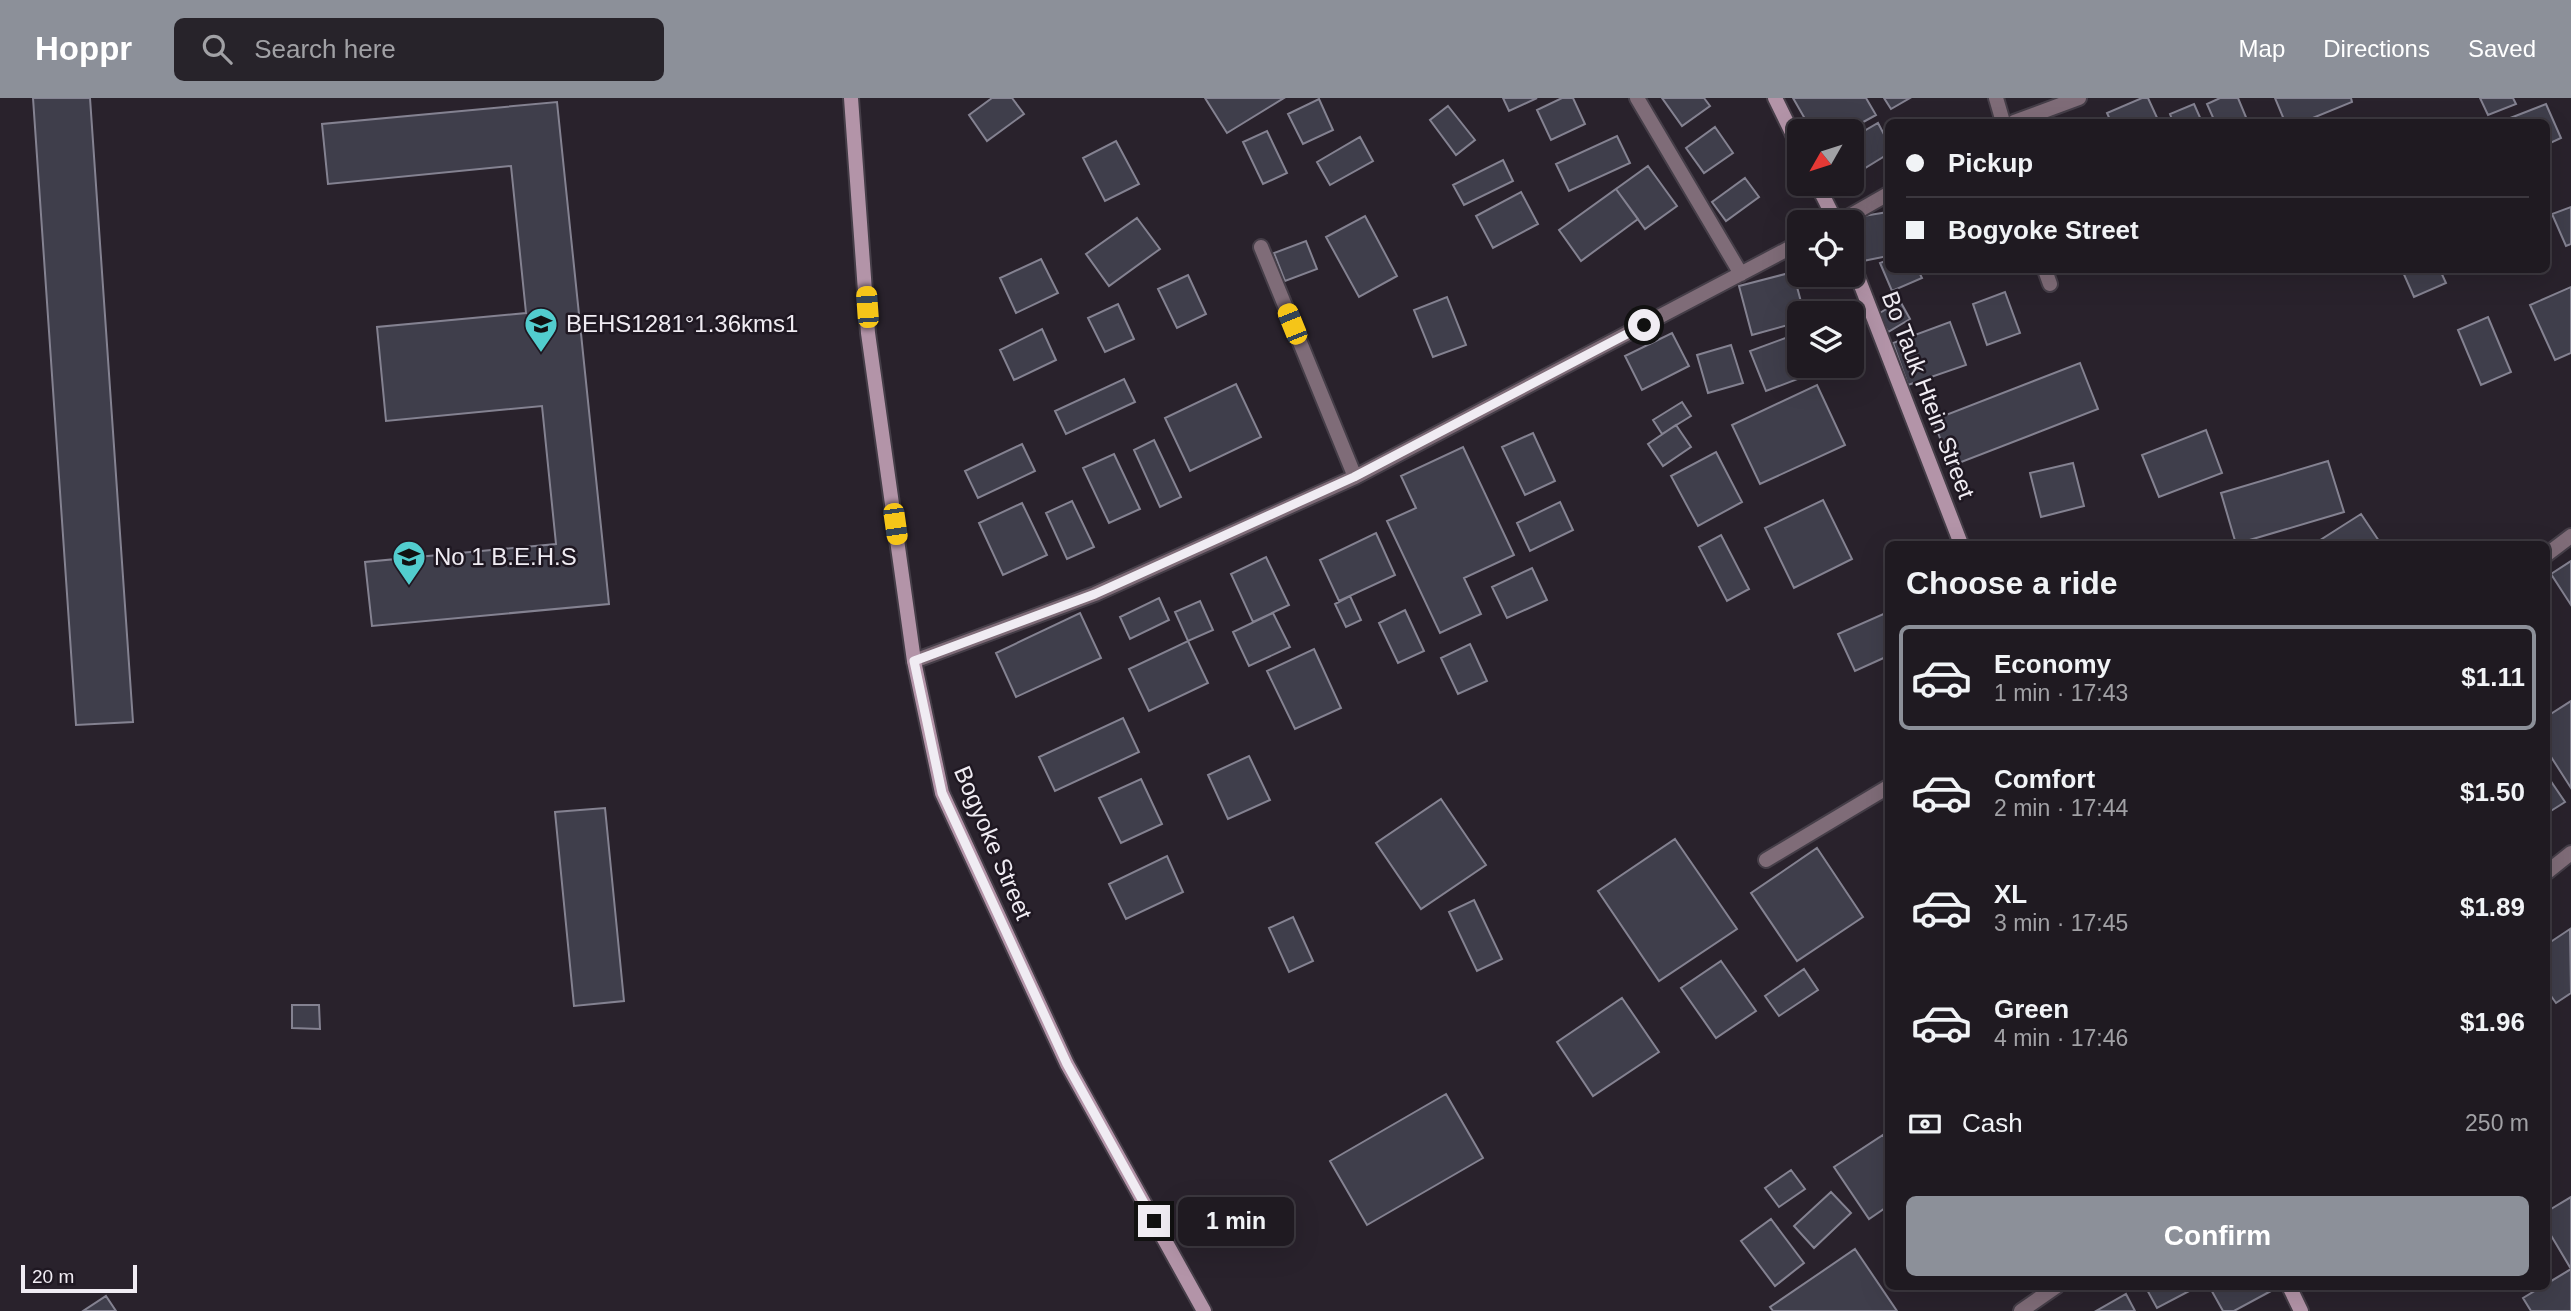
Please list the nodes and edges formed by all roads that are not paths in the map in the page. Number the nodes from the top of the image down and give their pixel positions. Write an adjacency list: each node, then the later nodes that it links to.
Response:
1 (851, 98): 21 (main road, Bogyoke Street)
2 (1637, 98): 14 (street)
3 (1775, 98): 8 (main road)
4 (1996, 98): 6 (street)
5 (2079, 98): 7 (street)
6 (2002, 119)
7 (2022, 119)
8 (1787, 122)
9 (1885, 196): 10 (street)
10 (1859, 210)
11 (1261, 247): 17 (street)
12 (1787, 249): 14 (street)
13 (2046, 273): 15 (street)
14 (1741, 274): 17 (street)
15 (2050, 284)
16 (1862, 287): 19 (main road, Bo Tauk Htein Street)
17 (1354, 477): 21 (street)
18 (2571, 536): 20 (street)
19 (1960, 541)
20 (2550, 552)
21 (914, 661): 28 (main road, Bogyoke Street)
22 (1885, 789): 24 (street)
23 (2571, 853): 25 (street)
24 (1766, 860)
25 (2550, 870)
26 (2051, 1290): 29 (street)
27 (2291, 1290): 30 (main road)
28 (1204, 1311)
29 (2021, 1311)
30 (2301, 1311)

